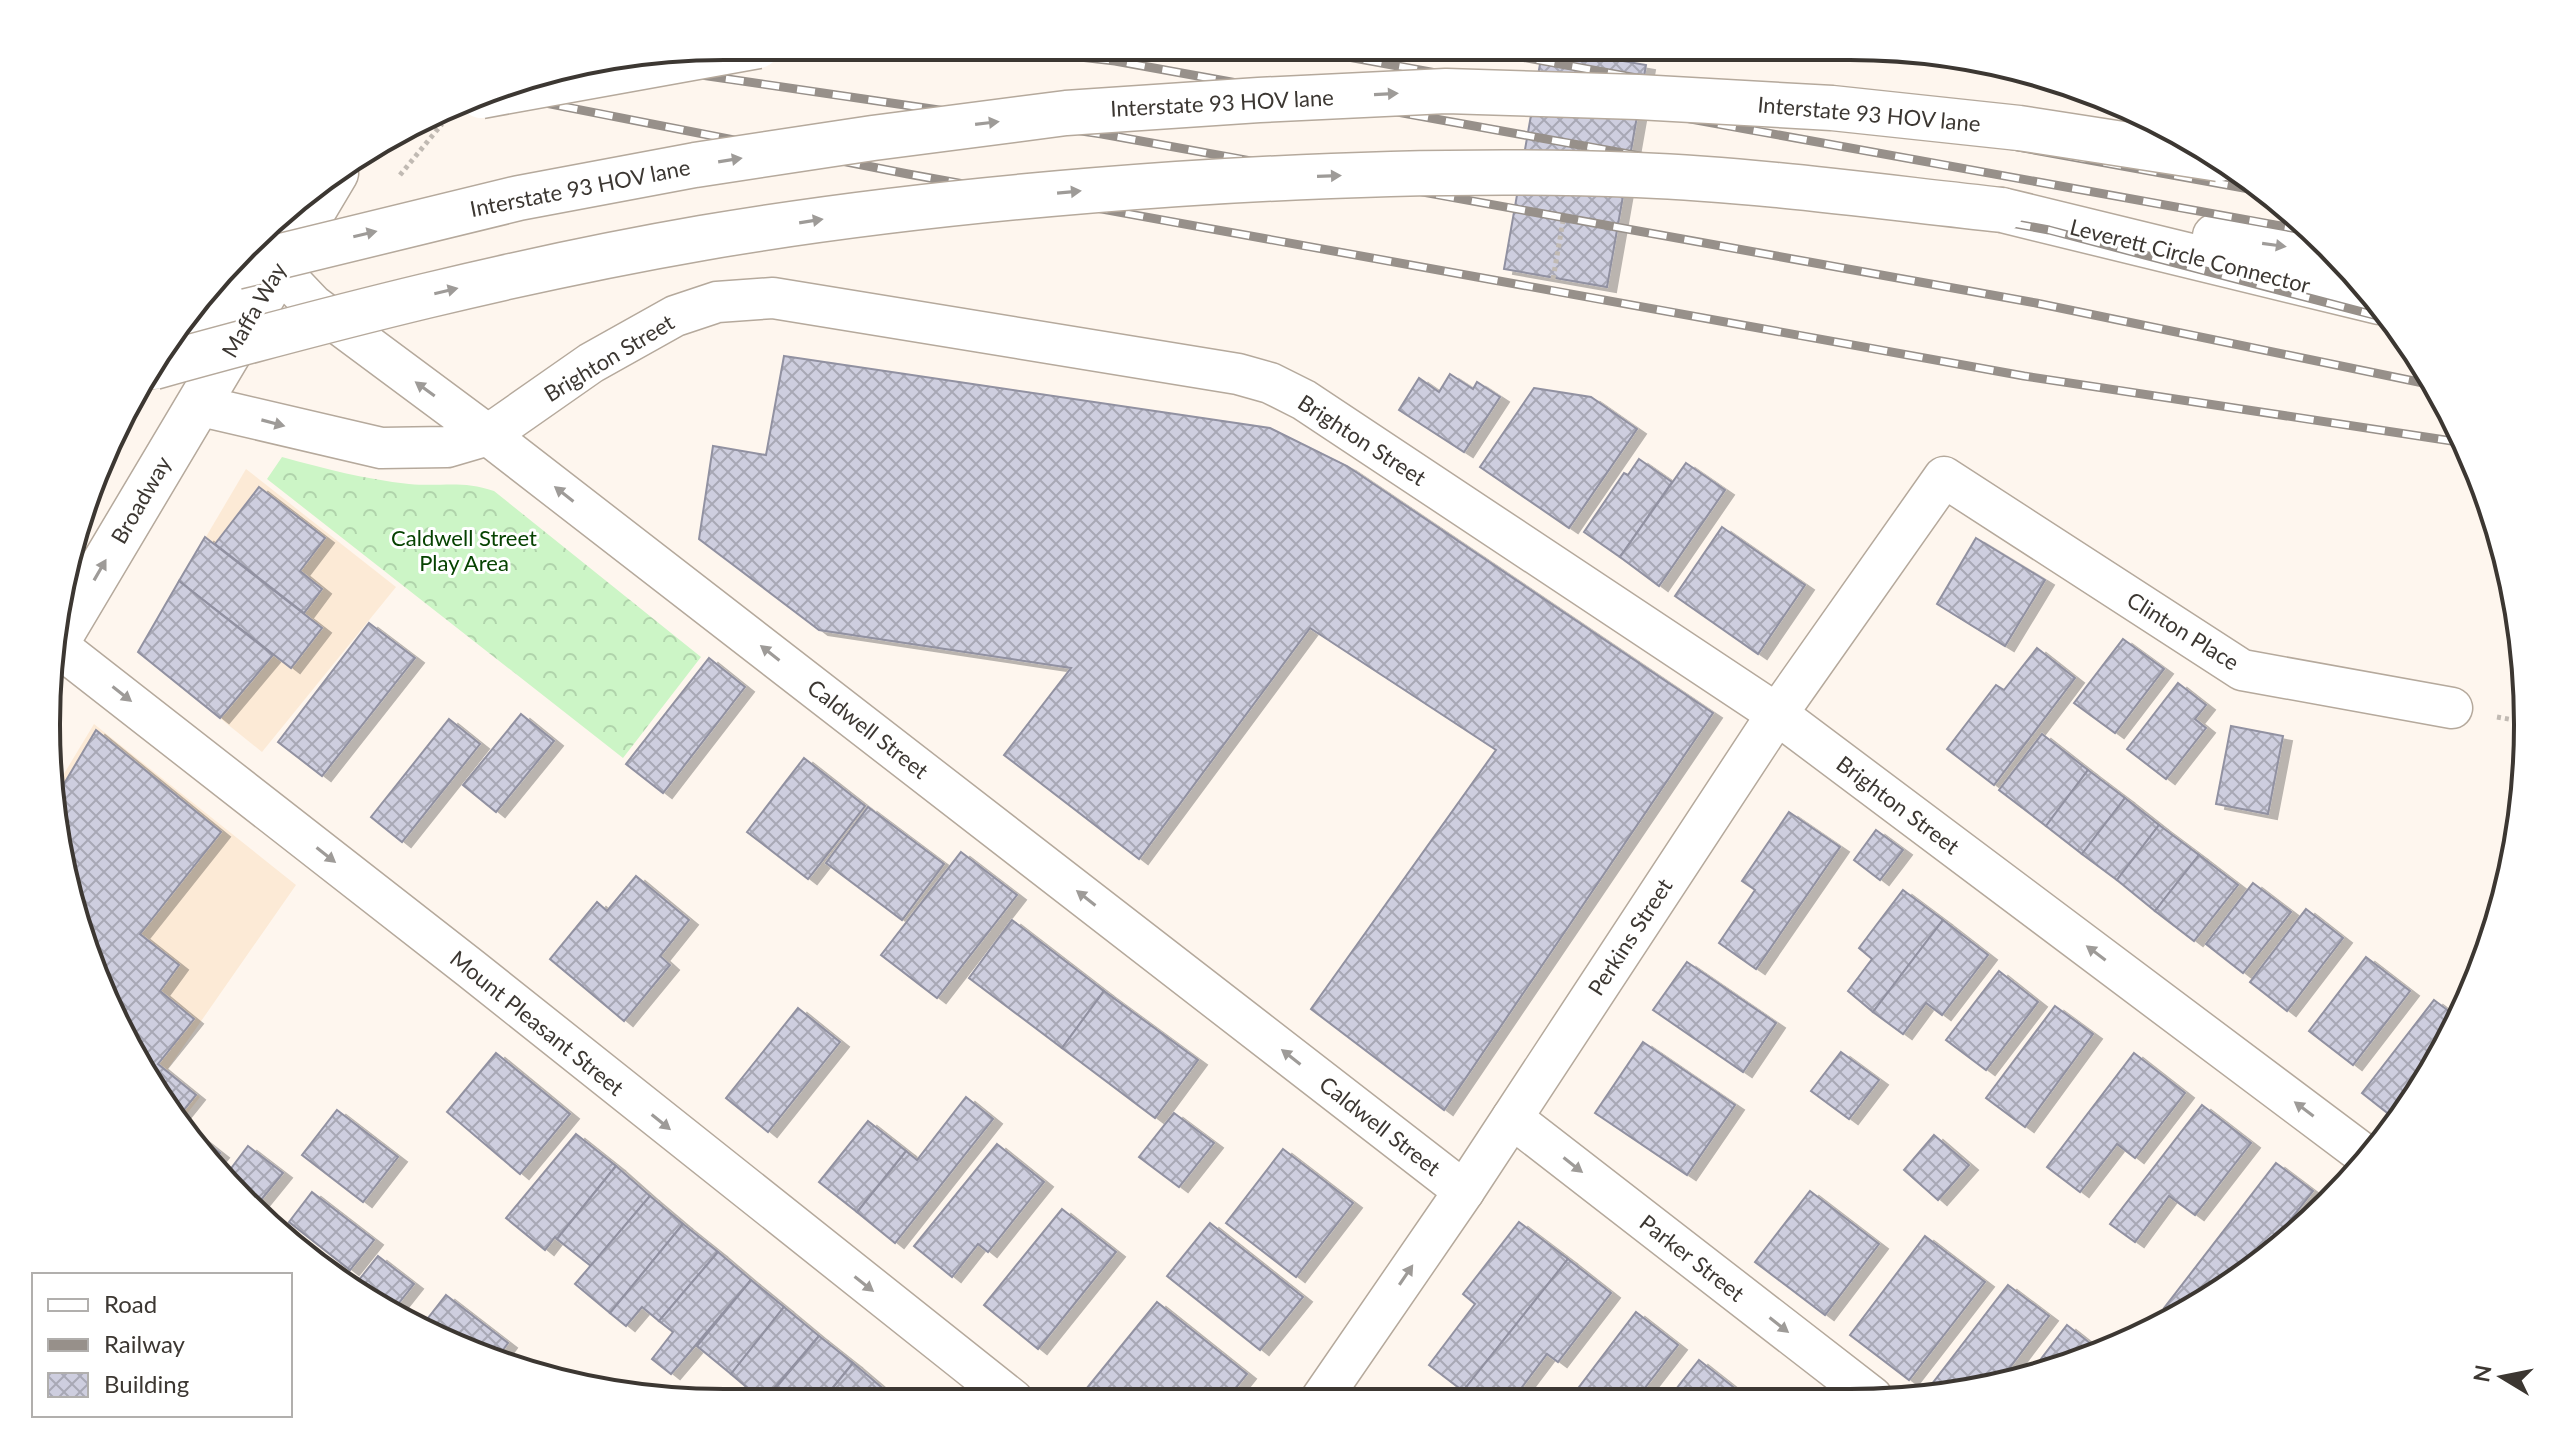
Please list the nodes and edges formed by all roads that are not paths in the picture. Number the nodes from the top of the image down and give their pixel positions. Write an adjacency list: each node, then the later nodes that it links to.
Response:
1 (664, 63): 2 (main road, bridge)
2 (553, 83)
3 (2191, 155): 9 (main road, Interstate 93 HOV lane, one-way to 3, bridge)
4 (322, 195): 8 (main road, Maffa Way)
5 (2002, 210): 7 (main road, one-way to 7); 10 (main road, Leverett Circle Connector); 12 (main road, one-way to 5, bridge)
6 (269, 242): 11 (main road)
7 (2314, 251)
8 (283, 259): 13 (main road, Maffa Way); 14 (street, Caldwell Street, one-way to 8)
9 (246, 265)
10 (2358, 297)
11 (206, 309)
12 (167, 363)
13 (197, 405): 14 (street, Brighton Street, one-way to 14); 16 (main road, Broadway, one-way to 13)
14 (488, 435): 19 (street, Brighton Street); 22 (street, Caldwell Street, one-way to 14)
15 (1944, 477): 18 (street, Clinton Place); 19 (street, Perkins Street)
16 (69, 623)
17 (64, 651): 23 (street, Mount Pleasant Street, one-way to 23)
18 (2452, 708)
19 (1777, 714): 20 (street, Perkins Street); 21 (street, Brighton Street, one-way to 19)
20 (1512, 1118): 22 (street, Perkins Street); 25 (street, Parker Street, one-way to 25)
21 (2359, 1151)
22 (1464, 1191): 24 (street, Perkins Street, one-way to 22)
23 (999, 1389)
24 (1328, 1389)
25 (1861, 1389)

